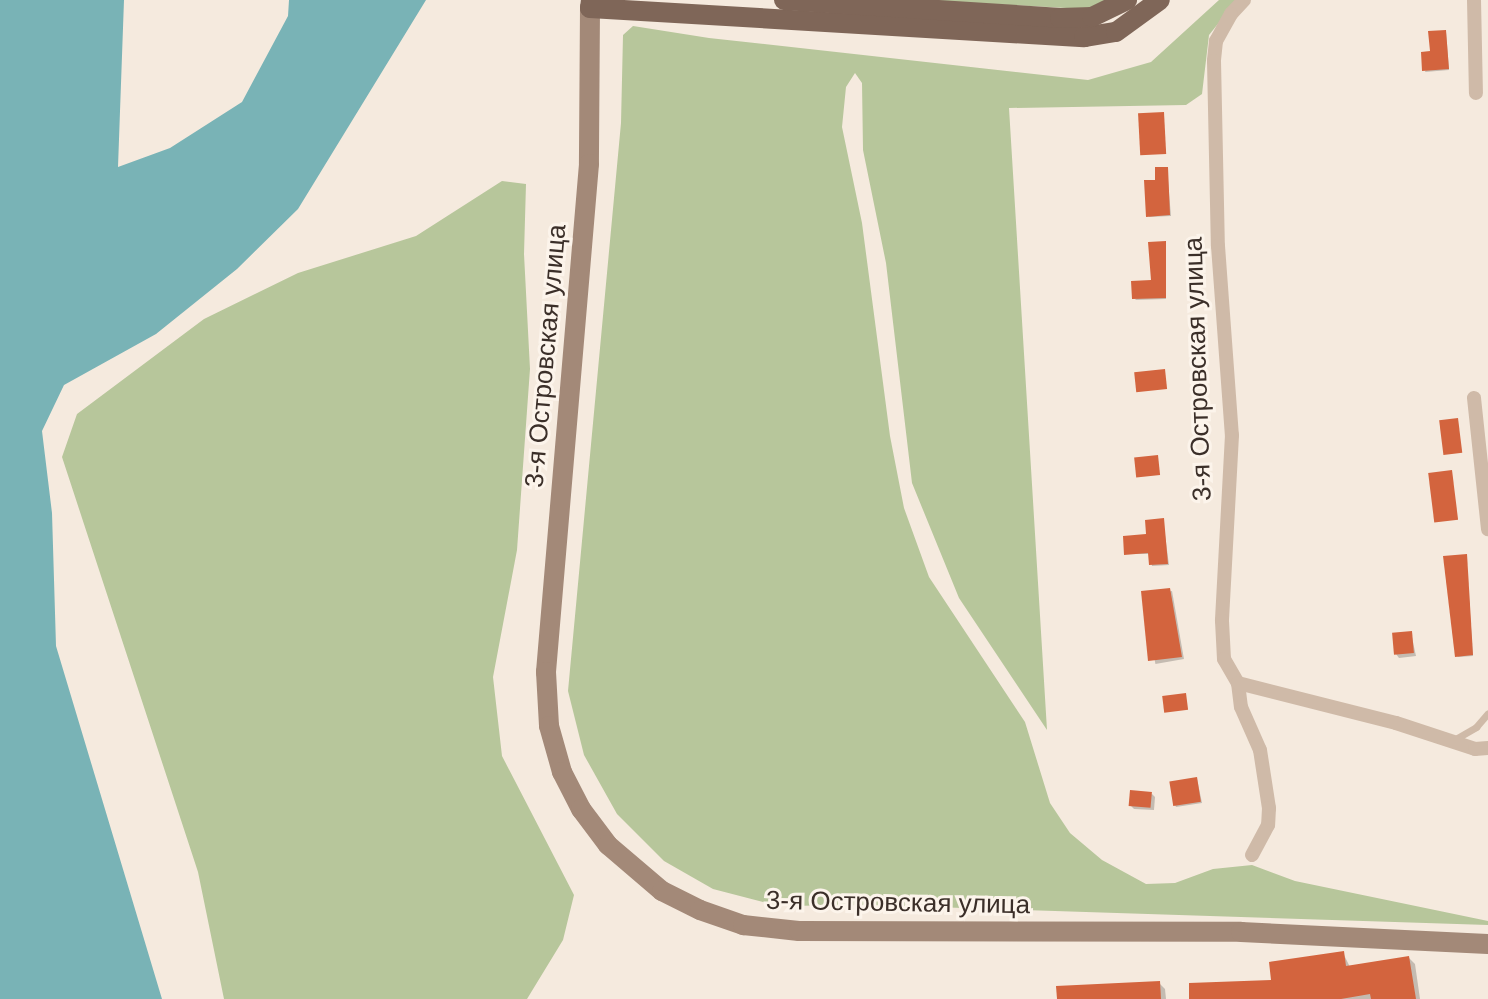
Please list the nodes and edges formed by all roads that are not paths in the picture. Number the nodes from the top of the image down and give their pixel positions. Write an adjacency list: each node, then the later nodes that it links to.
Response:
1 (784, 0): 2 (main road)
2 (1127, 0)
3 (1160, 0): 6 (main road)
4 (1244, 0): 10 (street, 3-я Островская улица)
5 (1474, 0): 7 (street)
6 (591, 4): 15 (main road, 3-я Островская улица)
7 (1476, 93)
8 (1474, 398): 9 (street)
9 (1488, 529)
10 (1238, 683): 12 (street); 14 (street, 3-я Островская улица)
11 (1488, 713): 12 (lane)
12 (1451, 742): 13 (street)
13 (1488, 748)
14 (1252, 855)
15 (1488, 944)

